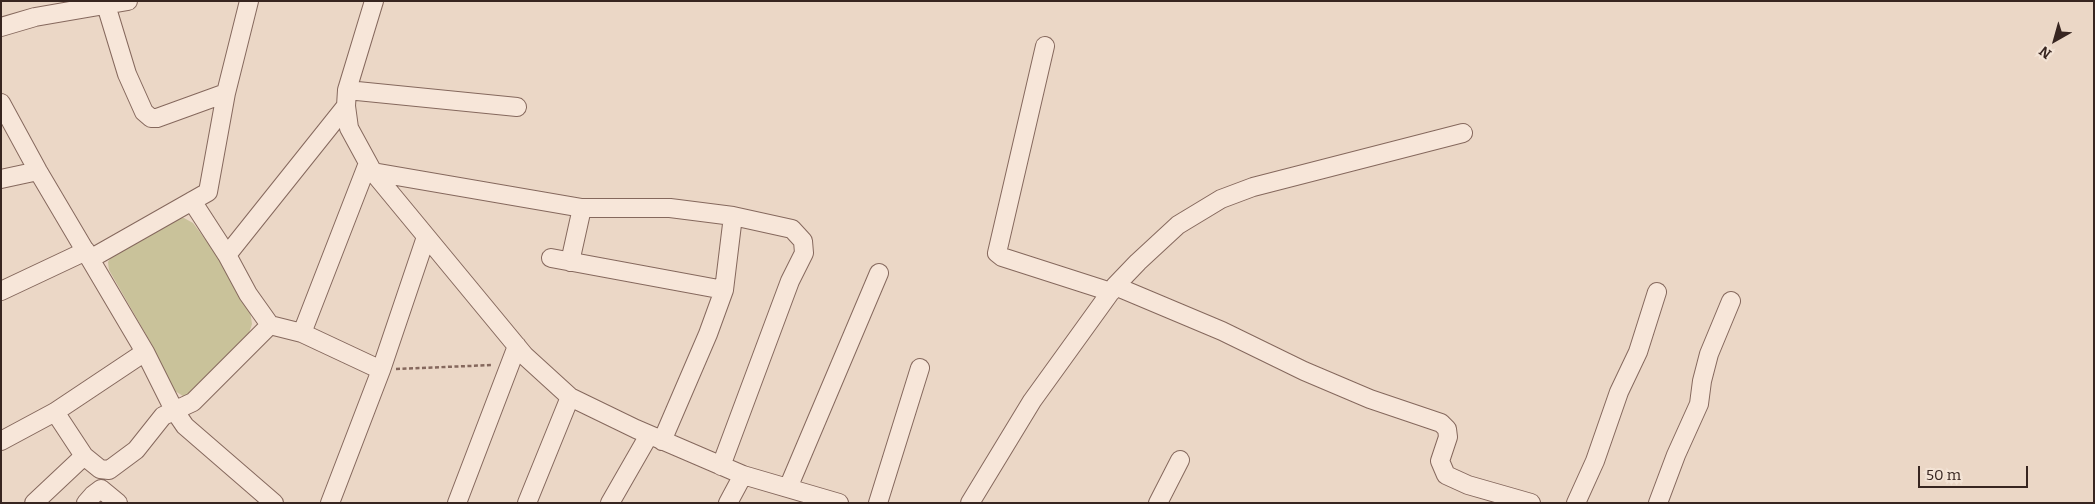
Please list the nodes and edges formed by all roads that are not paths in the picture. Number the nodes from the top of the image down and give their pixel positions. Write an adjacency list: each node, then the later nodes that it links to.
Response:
1 (128, 1): 4 (street)
2 (249, 1): 7 (street)
3 (374, 1): 8 (street)
4 (106, 5): 5 (street); 7 (street)
5 (1, 27)
6 (1045, 46): 24 (street)
7 (226, 93): 15 (street)
8 (346, 98): 9 (street); 12 (street); 20 (street)
9 (517, 107)
10 (3, 111): 13 (street)
11 (1463, 133): 24 (street)
12 (370, 168): 16 (street); 18 (street); 30 (street)
13 (38, 171): 14 (street); 19 (street)
14 (1, 179)
15 (192, 201): 19 (street); 20 (street)
16 (582, 208): 17 (street); 22 (street)
17 (733, 216): 25 (street); 42 (street)
18 (426, 238): 31 (street); 34 (street)
19 (88, 255): 26 (street); 32 (street)
20 (227, 255): 29 (street)
21 (551, 258): 22 (street)
22 (570, 262): 25 (street)
23 (879, 272): 45 (street)
24 (1113, 289): 58 (street); 60 (street)
25 (724, 290): 38 (street)
26 (1, 291)
27 (1657, 292): 61 (street)
28 (1731, 301): 62 (street)
29 (270, 325): 30 (street); 36 (street)
30 (302, 333): 34 (street)
31 (517, 346): 35 (street); 52 (street)
32 (145, 352): 36 (street); 37 (street)
33 (920, 368): 57 (street)
34 (381, 370): 51 (street)
35 (570, 397): 38 (street); 53 (street)
36 (174, 410): 43 (street); 47 (street)
37 (55, 412): 39 (street); 40 (street)
38 (656, 438): 42 (street); 54 (street)
39 (1, 441)
40 (84, 456): 43 (street); 48 (street)
41 (1180, 460): 59 (street)
42 (722, 466): 44 (street)
43 (100, 469): 46 (street)
44 (743, 475): 45 (street); 55 (street)
45 (788, 488): 56 (street)
46 (101, 489): 49 (street); 50 (street)
47 (266, 500)
48 (34, 503)
49 (86, 503)
50 (118, 503)
51 (330, 503)
52 (457, 503)
53 (527, 503)
54 (610, 503)
55 (728, 503)
56 (839, 503)
57 (878, 503)
58 (970, 503)
59 (1158, 503)
60 (1531, 503)
61 (1576, 503)
62 (1658, 503)

